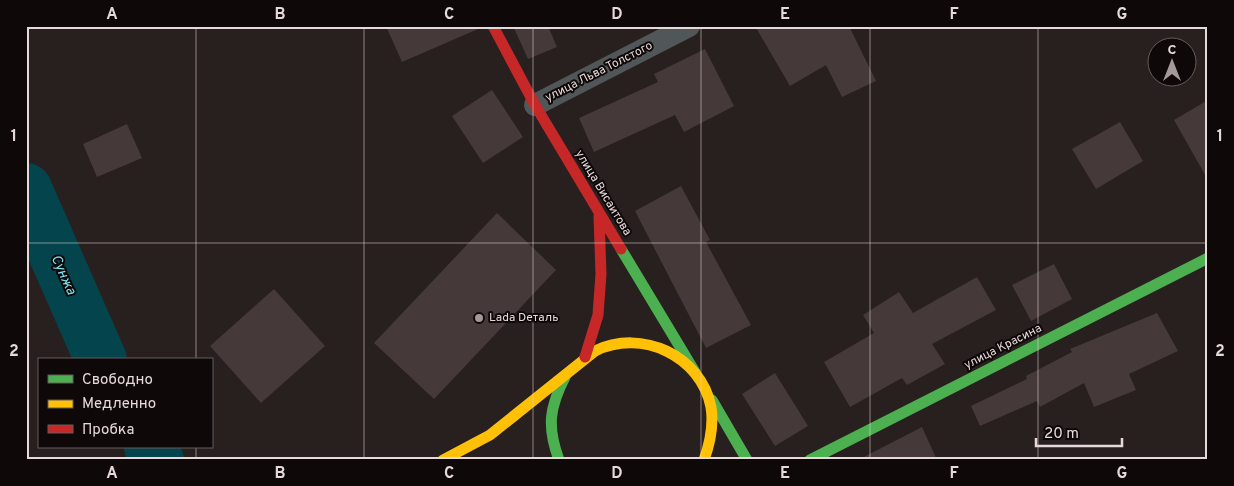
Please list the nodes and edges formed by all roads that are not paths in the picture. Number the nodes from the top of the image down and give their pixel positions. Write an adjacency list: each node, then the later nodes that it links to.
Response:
1 (493, 26): 3 (street, улица Висаитова)
2 (689, 26): 3 (street, улица Льва Толстого)
3 (535, 105): 4 (street, улица Висаитова)
4 (599, 212): 6 (street); 7 (street, улица Висаитова)
5 (1208, 258): 14 (street, улица Красина)
6 (585, 357): 7 (street); 8 (street)
7 (695, 372): 9 (street, улица Висаитова)
8 (567, 374): 10 (street); 11 (street)
9 (707, 393): 12 (street); 13 (street)
10 (443, 460)
11 (559, 460)
12 (704, 460)
13 (746, 460)
14 (810, 460)

